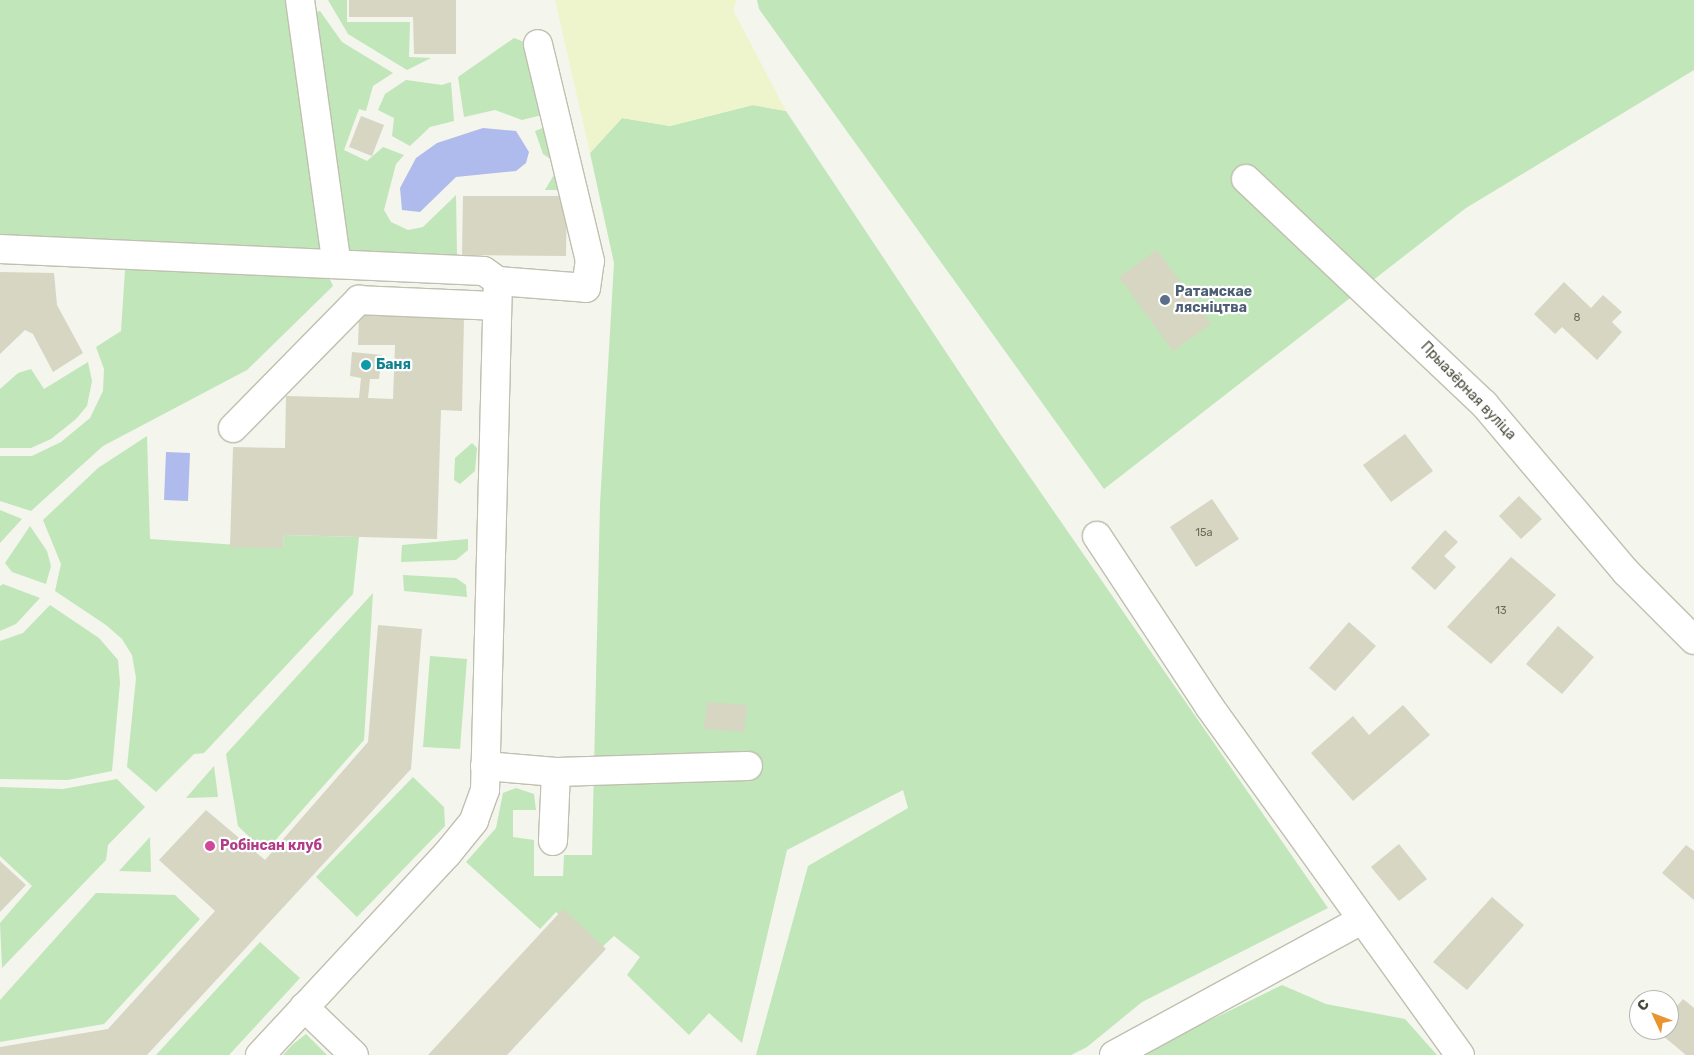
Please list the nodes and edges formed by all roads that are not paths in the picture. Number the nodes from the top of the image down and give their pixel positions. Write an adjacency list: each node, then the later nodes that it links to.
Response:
1 (300, 0): 5 (street)
2 (538, 44): 6 (street)
3 (1246, 179): 9 (street, Прыазёрная вуліца)
4 (0, 249): 6 (street)
5 (335, 252)
6 (498, 293): 7 (street); 10 (street)
7 (233, 428)
8 (1098, 536): 14 (street)
9 (1694, 640)
10 (485, 766): 12 (street); 15 (street)
11 (748, 766): 12 (street)
12 (556, 772): 13 (street)
13 (553, 841)
14 (1362, 920): 18 (street); 19 (street)
15 (304, 1007): 16 (street); 17 (street)
16 (260, 1055)
17 (354, 1055)
18 (1114, 1055)
19 (1460, 1055)

